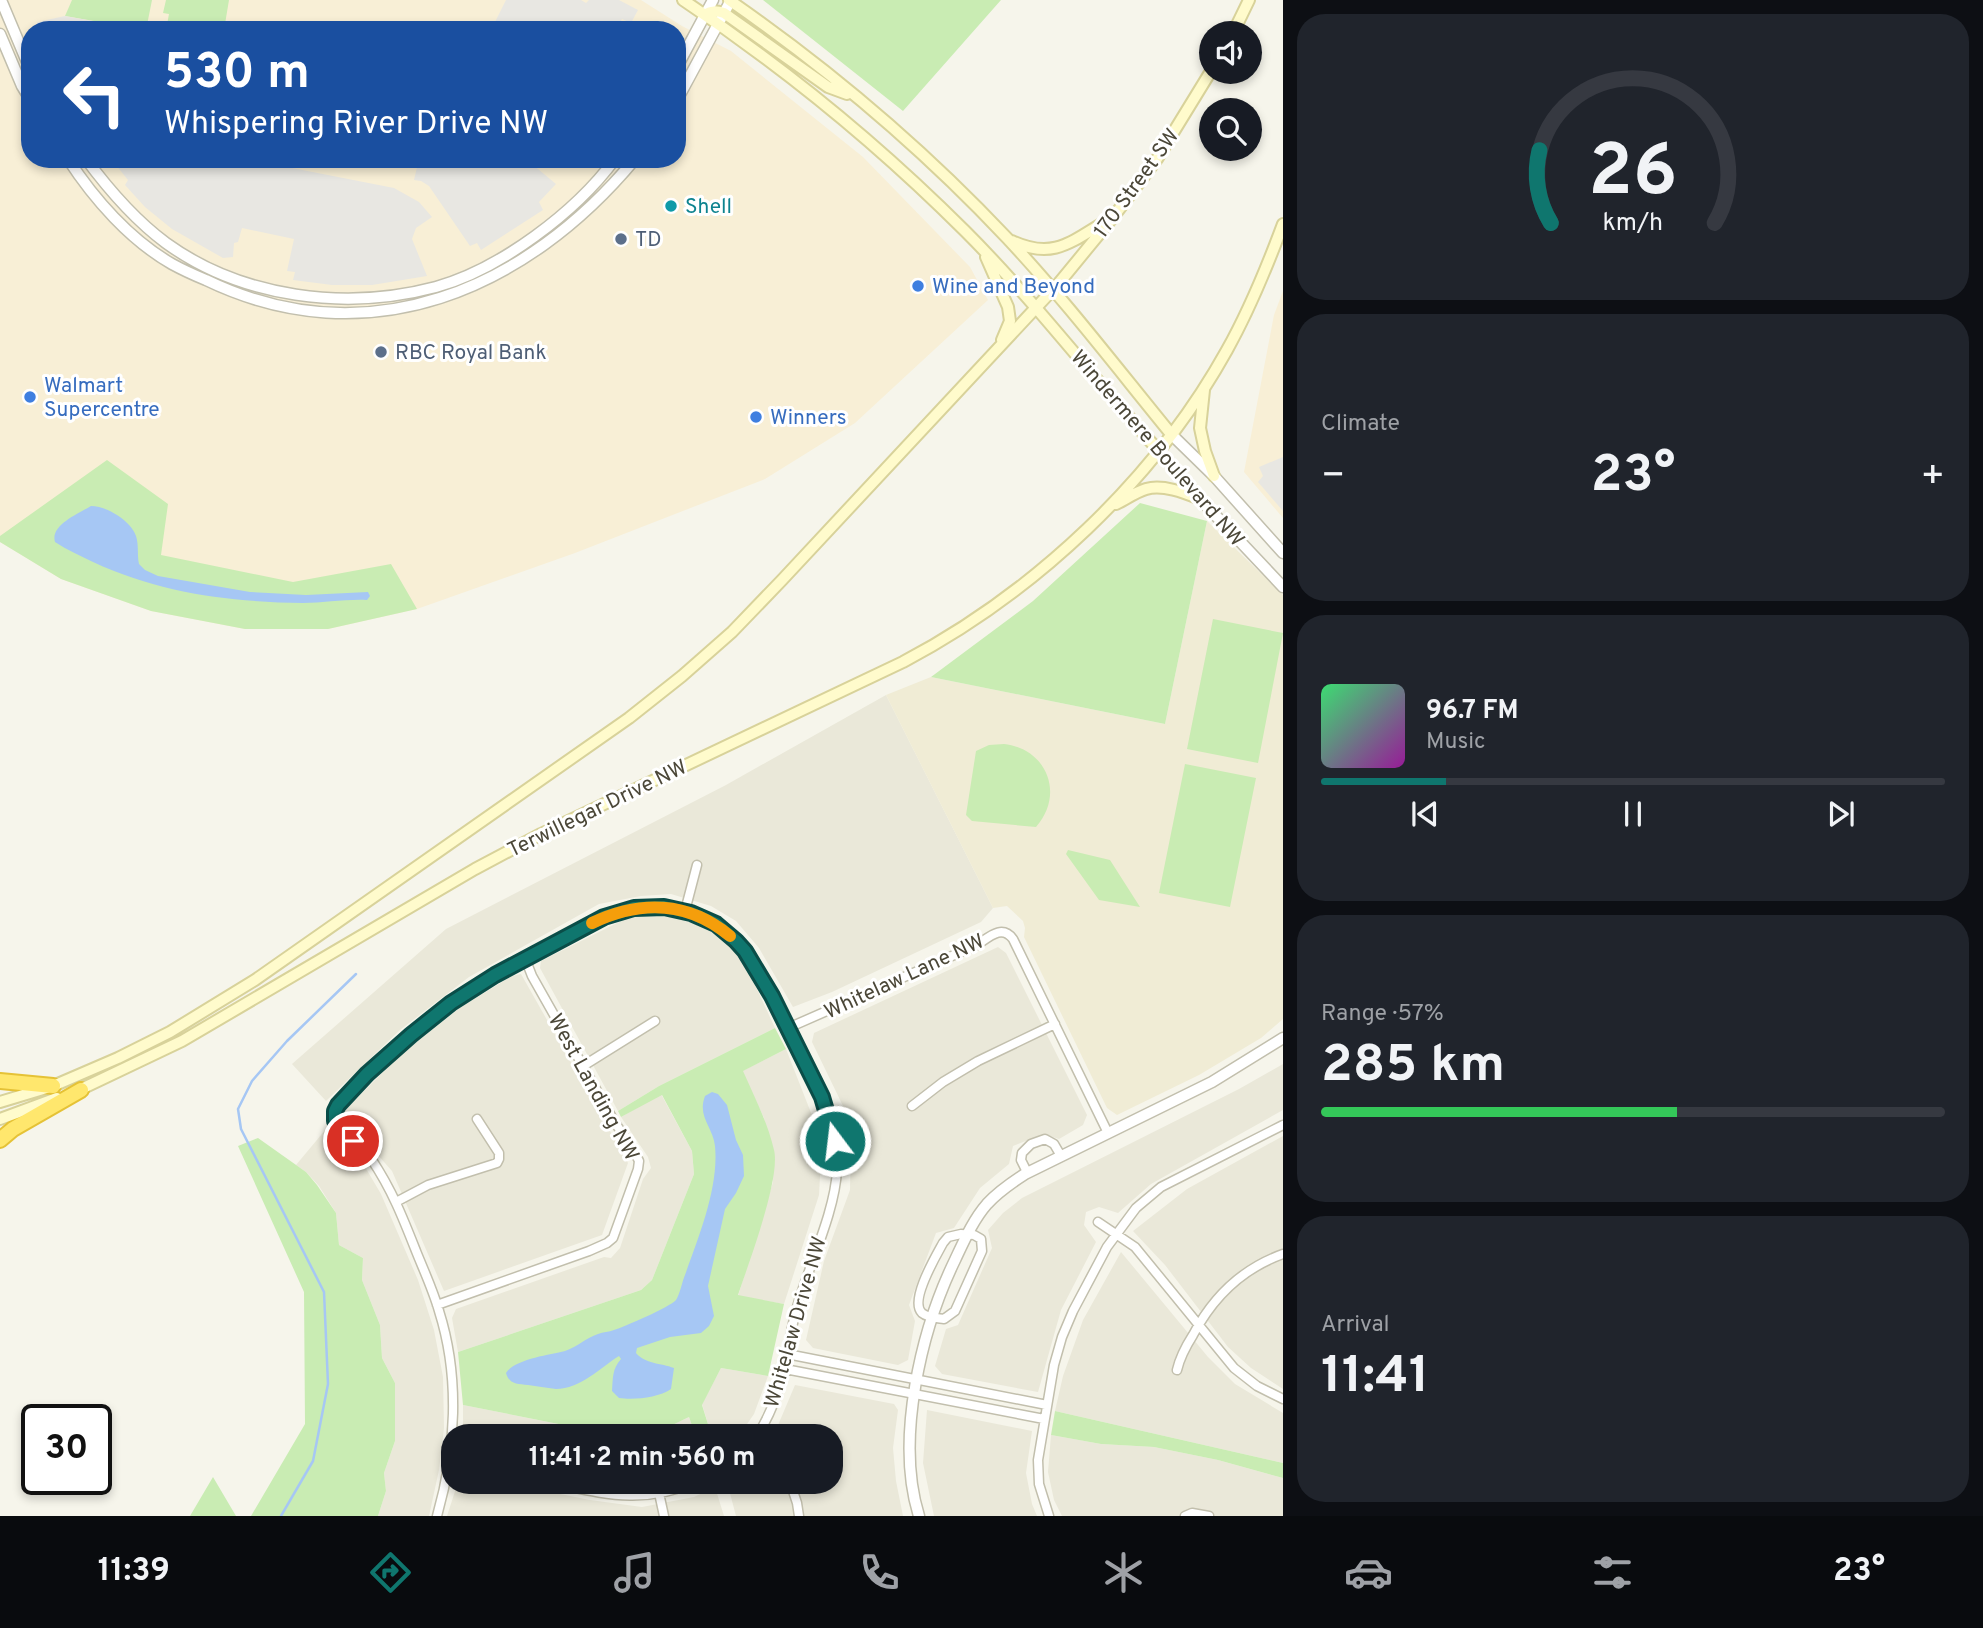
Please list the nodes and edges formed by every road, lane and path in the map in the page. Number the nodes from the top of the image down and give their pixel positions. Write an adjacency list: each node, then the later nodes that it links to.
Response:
1 (1, 0): 11 (street)
2 (683, 0): 7 (main road)
3 (712, 0): 7 (street)
4 (719, 0): 5 (main road)
5 (730, 0): 8 (street); 16 (main road, Windermere Boulevard NW)
6 (1249, 0): 9 (main road)
7 (705, 15): 8 (main road); 12 (street)
8 (722, 18): 14 (street); 16 (main road); 24 (main road, Windermere Boulevard NW)
9 (1239, 21)
10 (0, 34): 13 (street)
11 (21, 48)
12 (686, 50)
13 (21, 84)
14 (686, 84)
15 (1203, 84): 21 (main road, 170 Street SW)
16 (859, 99): 23 (main road, Windermere Boulevard NW)
17 (75, 168): 20 (street)
18 (92, 168): 19 (street)
19 (608, 168)
20 (627, 168)
21 (1114, 216): 23 (main road); 25 (main road, 170 Street SW)
22 (1283, 224): 28 (main road)
23 (1007, 239): 25 (main road, Windermere Boulevard NW)
24 (984, 251): 26 (main road, Windermere Boulevard NW); 27 (main road)
25 (1053, 289): 26 (main road, 170 Street SW); 29 (main road, Windermere Boulevard NW)
26 (1036, 308): 27 (main road, Terwillegar Drive NW); 30 (main road, Windermere Boulevard NW)
27 (998, 348): 45 (main road, Terwillegar Drive NW)
28 (1204, 388): 29 (main road); 31 (main road)
29 (1171, 434): 30 (main road, Terwillegar Drive NW); 31 (street, Windermere Boulevard NW)
30 (1158, 450): 32 (street, Windermere Boulevard NW); 33 (main road, Terwillegar Drive NW)
31 (1214, 476): 34 (street, Windermere Boulevard NW)
32 (1200, 499): 33 (main road); 35 (street, Windermere Boulevard NW)
33 (1110, 506): 46 (main road, Terwillegar Drive NW)
34 (1283, 553)
35 (1283, 587)
36 (697, 865): 37 (street)
37 (685, 911): 38 (street, Whitelaw Drive NW); 41 (street, Whitelaw Drive NW)
38 (525, 958): 43 (street, West Landing NW); 58 (street, Whitelaw Drive NW)
39 (655, 1021): 43 (street)
40 (1055, 1024): 41 (street, Whitelaw Lane NW); 48 (street); 52 (street, Whitelaw Lane NW)
41 (788, 1028): 56 (street, Whitelaw Drive NW)
42 (1283, 1038): 52 (street)
43 (583, 1066): 63 (street, West Landing NW)
44 (0, 1081): 45 (highway)
45 (54, 1086): 47 (main road, Terwillegar Drive NW)
46 (81, 1090): 49 (main road, Terwillegar Drive NW); 53 (highway)
47 (0, 1102)
48 (912, 1105)
49 (0, 1118)
50 (477, 1119): 58 (street)
51 (1283, 1125): 60 (street)
52 (1108, 1133): 54 (street)
53 (0, 1140)
54 (1061, 1156): 57 (street); 57 (street)
55 (858, 1161): 56 (street)
56 (836, 1164): 66 (street, Whitelaw Drive NW)
57 (1027, 1172): 61 (street)
58 (396, 1202): 63 (street)
59 (1098, 1222): 60 (street)
60 (1116, 1233): 65 (street); 72 (street)
61 (967, 1234): 64 (street); 64 (street); 64 (street)
62 (1283, 1254): 65 (street)
63 (437, 1305): 74 (street)
64 (932, 1318): 69 (street)
65 (1198, 1326): 68 (street); 71 (street)
66 (787, 1354): 67 (street, Whitelaw Drive NW); 69 (street)
67 (785, 1370): 70 (street); 75 (street, Whitelaw Drive NW)
68 (1177, 1370)
69 (918, 1380): 70 (street); 72 (street)
70 (915, 1394): 73 (street); 84 (street)
71 (1283, 1399)
72 (1047, 1405): 73 (street)
73 (1044, 1419): 85 (street)
74 (453, 1424)
75 (764, 1424)
76 (443, 1494): 81 (street)
77 (610, 1494): 78 (street)
78 (655, 1494)
79 (659, 1494): 82 (street)
80 (794, 1494): 83 (street)
81 (437, 1516)
82 (664, 1516)
83 (799, 1516)
84 (919, 1516)
85 (1049, 1516)
86 (1185, 1516): 87 (street)
87 (1209, 1516)

